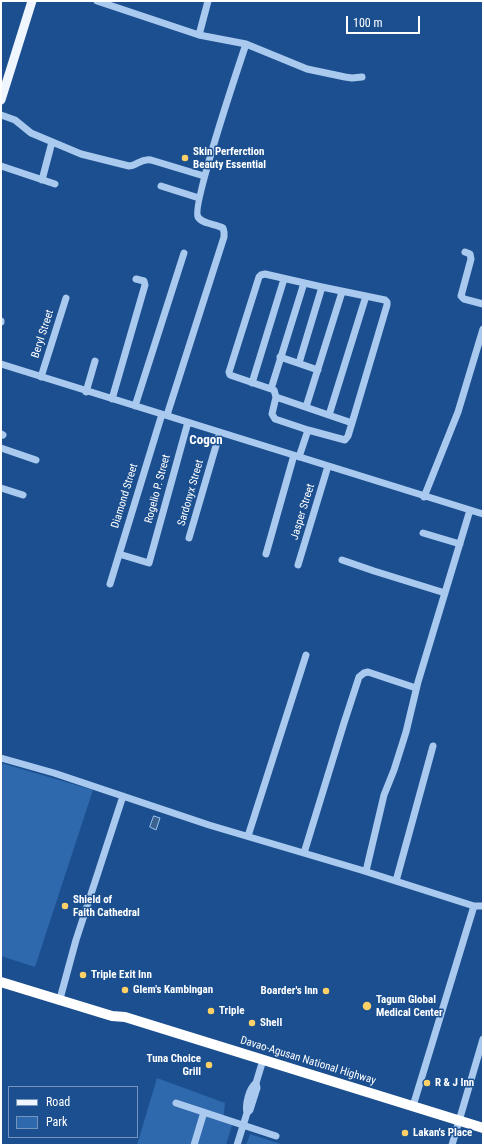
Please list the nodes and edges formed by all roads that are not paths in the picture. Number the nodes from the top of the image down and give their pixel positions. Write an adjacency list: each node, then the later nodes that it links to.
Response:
1 (32, 1): 7 (main road)
2 (97, 1): 4 (street)
3 (208, 1): 4 (street)
4 (199, 34): 5 (street)
5 (246, 44): 6 (street); 11 (street)
6 (362, 77)
7 (1, 100)
8 (1, 115): 9 (street)
9 (52, 142): 11 (street); 12 (street)
10 (1, 166): 12 (street)
11 (204, 176): 15 (street)
12 (42, 180): 13 (street)
13 (55, 184)
14 (161, 186): 15 (street)
15 (199, 198): 40 (street, Diamond Street)
16 (464, 252): 25 (street)
17 (184, 253): 38 (street)
18 (136, 279): 37 (street)
19 (284, 279): 20 (street); 33 (street); 33 (street)
20 (304, 283): 21 (street); 27 (street)
21 (322, 288): 22 (street); 29 (street)
22 (342, 292): 23 (street); 31 (street)
23 (366, 296): 41 (street); 43 (street)
24 (66, 298): 32 (street, Beryl Street)
25 (483, 304)
26 (483, 329): 52 (street)
27 (280, 357): 29 (street); 34 (street)
28 (95, 361): 35 (street)
29 (299, 363): 31 (street)
30 (1, 364): 32 (street)
31 (318, 370): 39 (street)
32 (41, 377): 35 (street)
33 (252, 383): 34 (street)
34 (270, 389): 36 (street)
35 (86, 392): 37 (street)
36 (276, 397): 39 (street); 44 (street)
37 (112, 399): 38 (street)
38 (135, 406): 40 (street)
39 (306, 407): 41 (street)
40 (164, 415): 42 (street); 58 (street, Diamond Street)
41 (329, 415): 43 (street)
42 (188, 422): 45 (street); 58 (street, Rogelio P. Street)
43 (352, 423): 44 (street)
44 (308, 430): 47 (street)
45 (220, 432): 47 (street); 56 (street, Sardonyx Street)
46 (1, 448): 48 (street)
47 (297, 456): 49 (street); 59 (street)
48 (36, 460)
49 (328, 466): 52 (street); 61 (street, Jasper Street)
50 (1, 488): 51 (street)
51 (23, 495)
52 (424, 496): 53 (street)
53 (470, 510): 54 (street); 57 (street)
54 (483, 514)
55 (423, 533): 57 (street)
56 (189, 538)
57 (460, 544): 63 (street)
58 (119, 554): 62 (street, Diamond Street)
59 (266, 554)
60 (342, 560): 63 (street)
61 (298, 565)
62 (110, 584)
63 (445, 593): 65 (street)
64 (306, 655): 69 (street)
65 (416, 688): 70 (street); 71 (street)
66 (433, 746): 72 (street)
67 (1, 758): 68 (street)
68 (123, 796): 69 (street); 78 (street)
69 (248, 836): 70 (street)
70 (304, 853): 71 (street)
71 (366, 871): 72 (street)
72 (396, 881): 73 (street)
73 (474, 906): 74 (street); 83 (street)
74 (483, 906)
75 (1, 976): 77 (highway, Davao-Agusan National Highway)
76 (1, 982): 77 (highway, Davao-Agusan National Highway)
77 (41, 992): 78 (highway, Davao-Agusan National Highway); 79 (highway, Davao-Agusan National Highway)
78 (61, 995): 79 (highway, Davao-Agusan National Highway)
79 (126, 1017): 81 (highway, Davao-Agusan National Highway)
80 (483, 1039): 85 (street)
81 (263, 1060): 83 (highway, Davao-Agusan National Highway); 86 (street)
82 (176, 1103): 84 (street)
83 (413, 1106): 85 (highway, Davao-Agusan National Highway)
84 (204, 1112): 86 (street); 89 (street)
85 (459, 1120): 87 (highway, Davao-Agusan National Highway); 91 (street)
86 (243, 1125): 88 (street); 90 (street)
87 (483, 1128)
88 (276, 1136)
89 (194, 1145)
90 (237, 1145)
91 (452, 1145)

